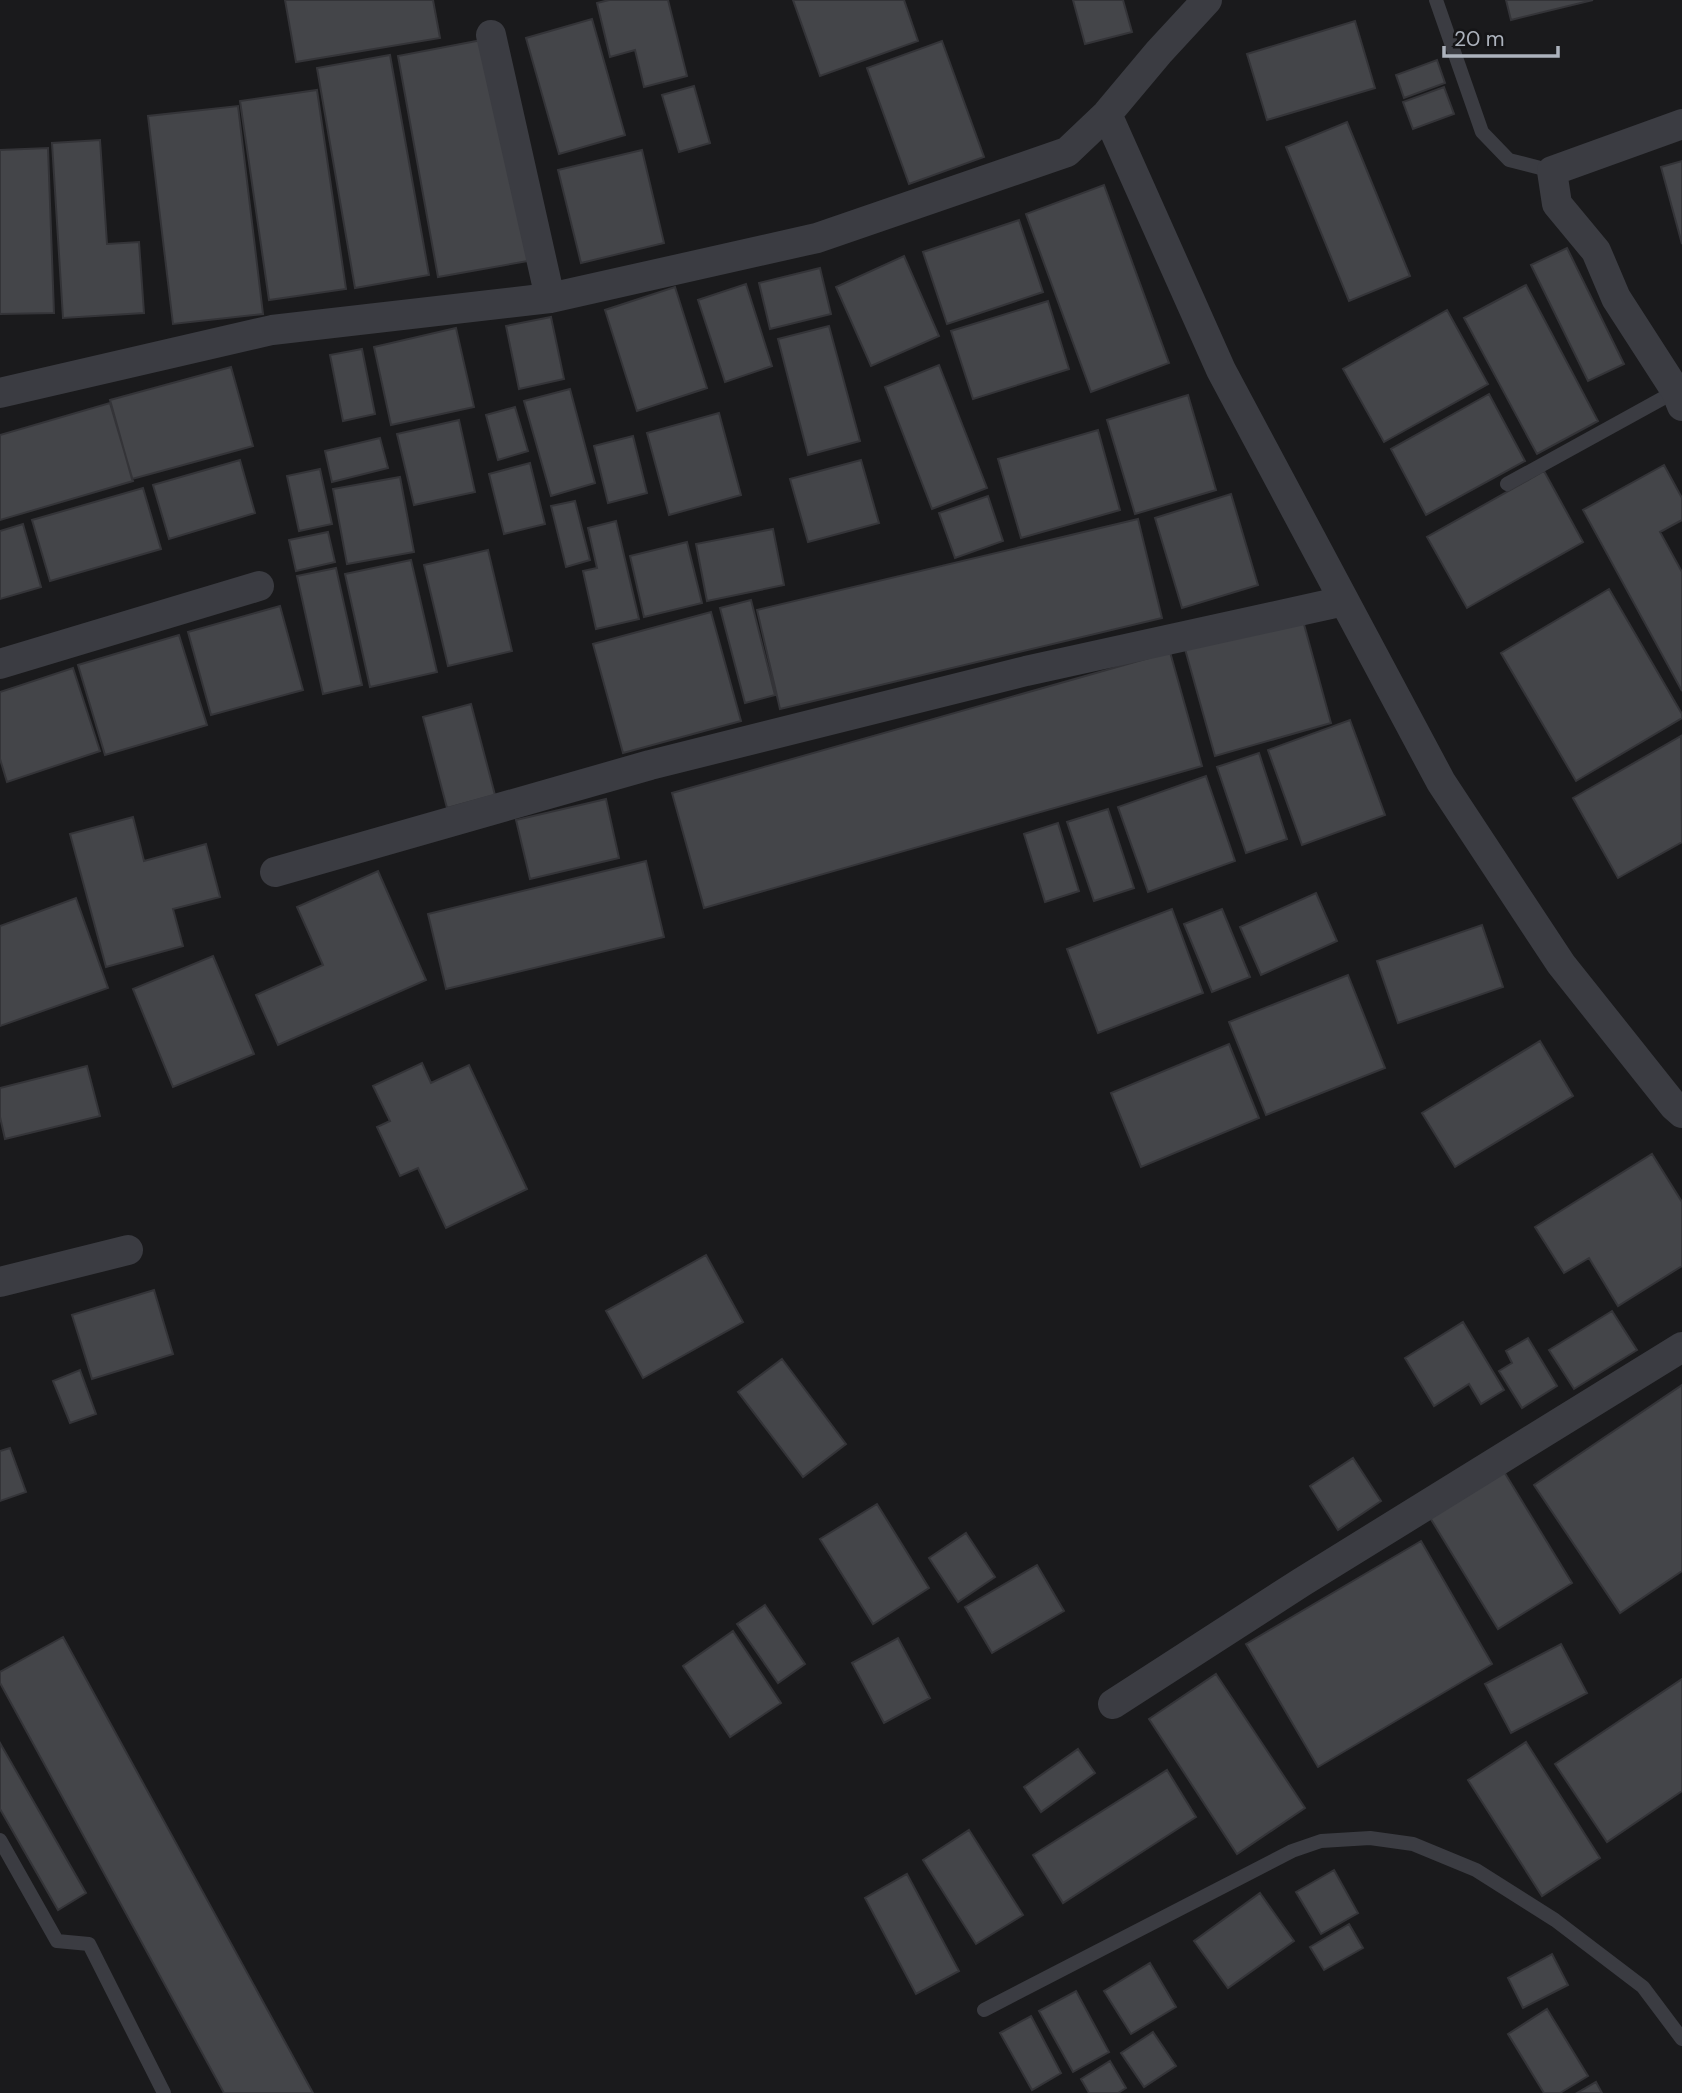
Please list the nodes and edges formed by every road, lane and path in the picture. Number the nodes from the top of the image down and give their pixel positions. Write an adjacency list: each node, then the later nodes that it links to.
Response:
1 (1207, 0): 4 (street)
2 (1436, 0): 6 (lane)
3 (491, 35): 7 (street)
4 (1107, 114): 7 (street); 12 (street)
5 (1682, 124): 6 (street)
6 (1552, 171): 9 (street)
7 (550, 298): 8 (street)
8 (0, 393)
9 (1679, 399): 10 (lane)
10 (1507, 484)
11 (259, 586): 13 (street)
12 (1343, 601): 14 (street); 15 (street)
13 (0, 664)
14 (275, 872)
15 (1682, 1113)
16 (128, 1250): 17 (street)
17 (0, 1282)
18 (1682, 1347): 19 (street)
19 (1113, 1704)
20 (0, 1840): 23 (lane)
21 (984, 2010): 22 (lane)
22 (1682, 2039)
23 (164, 2093)

